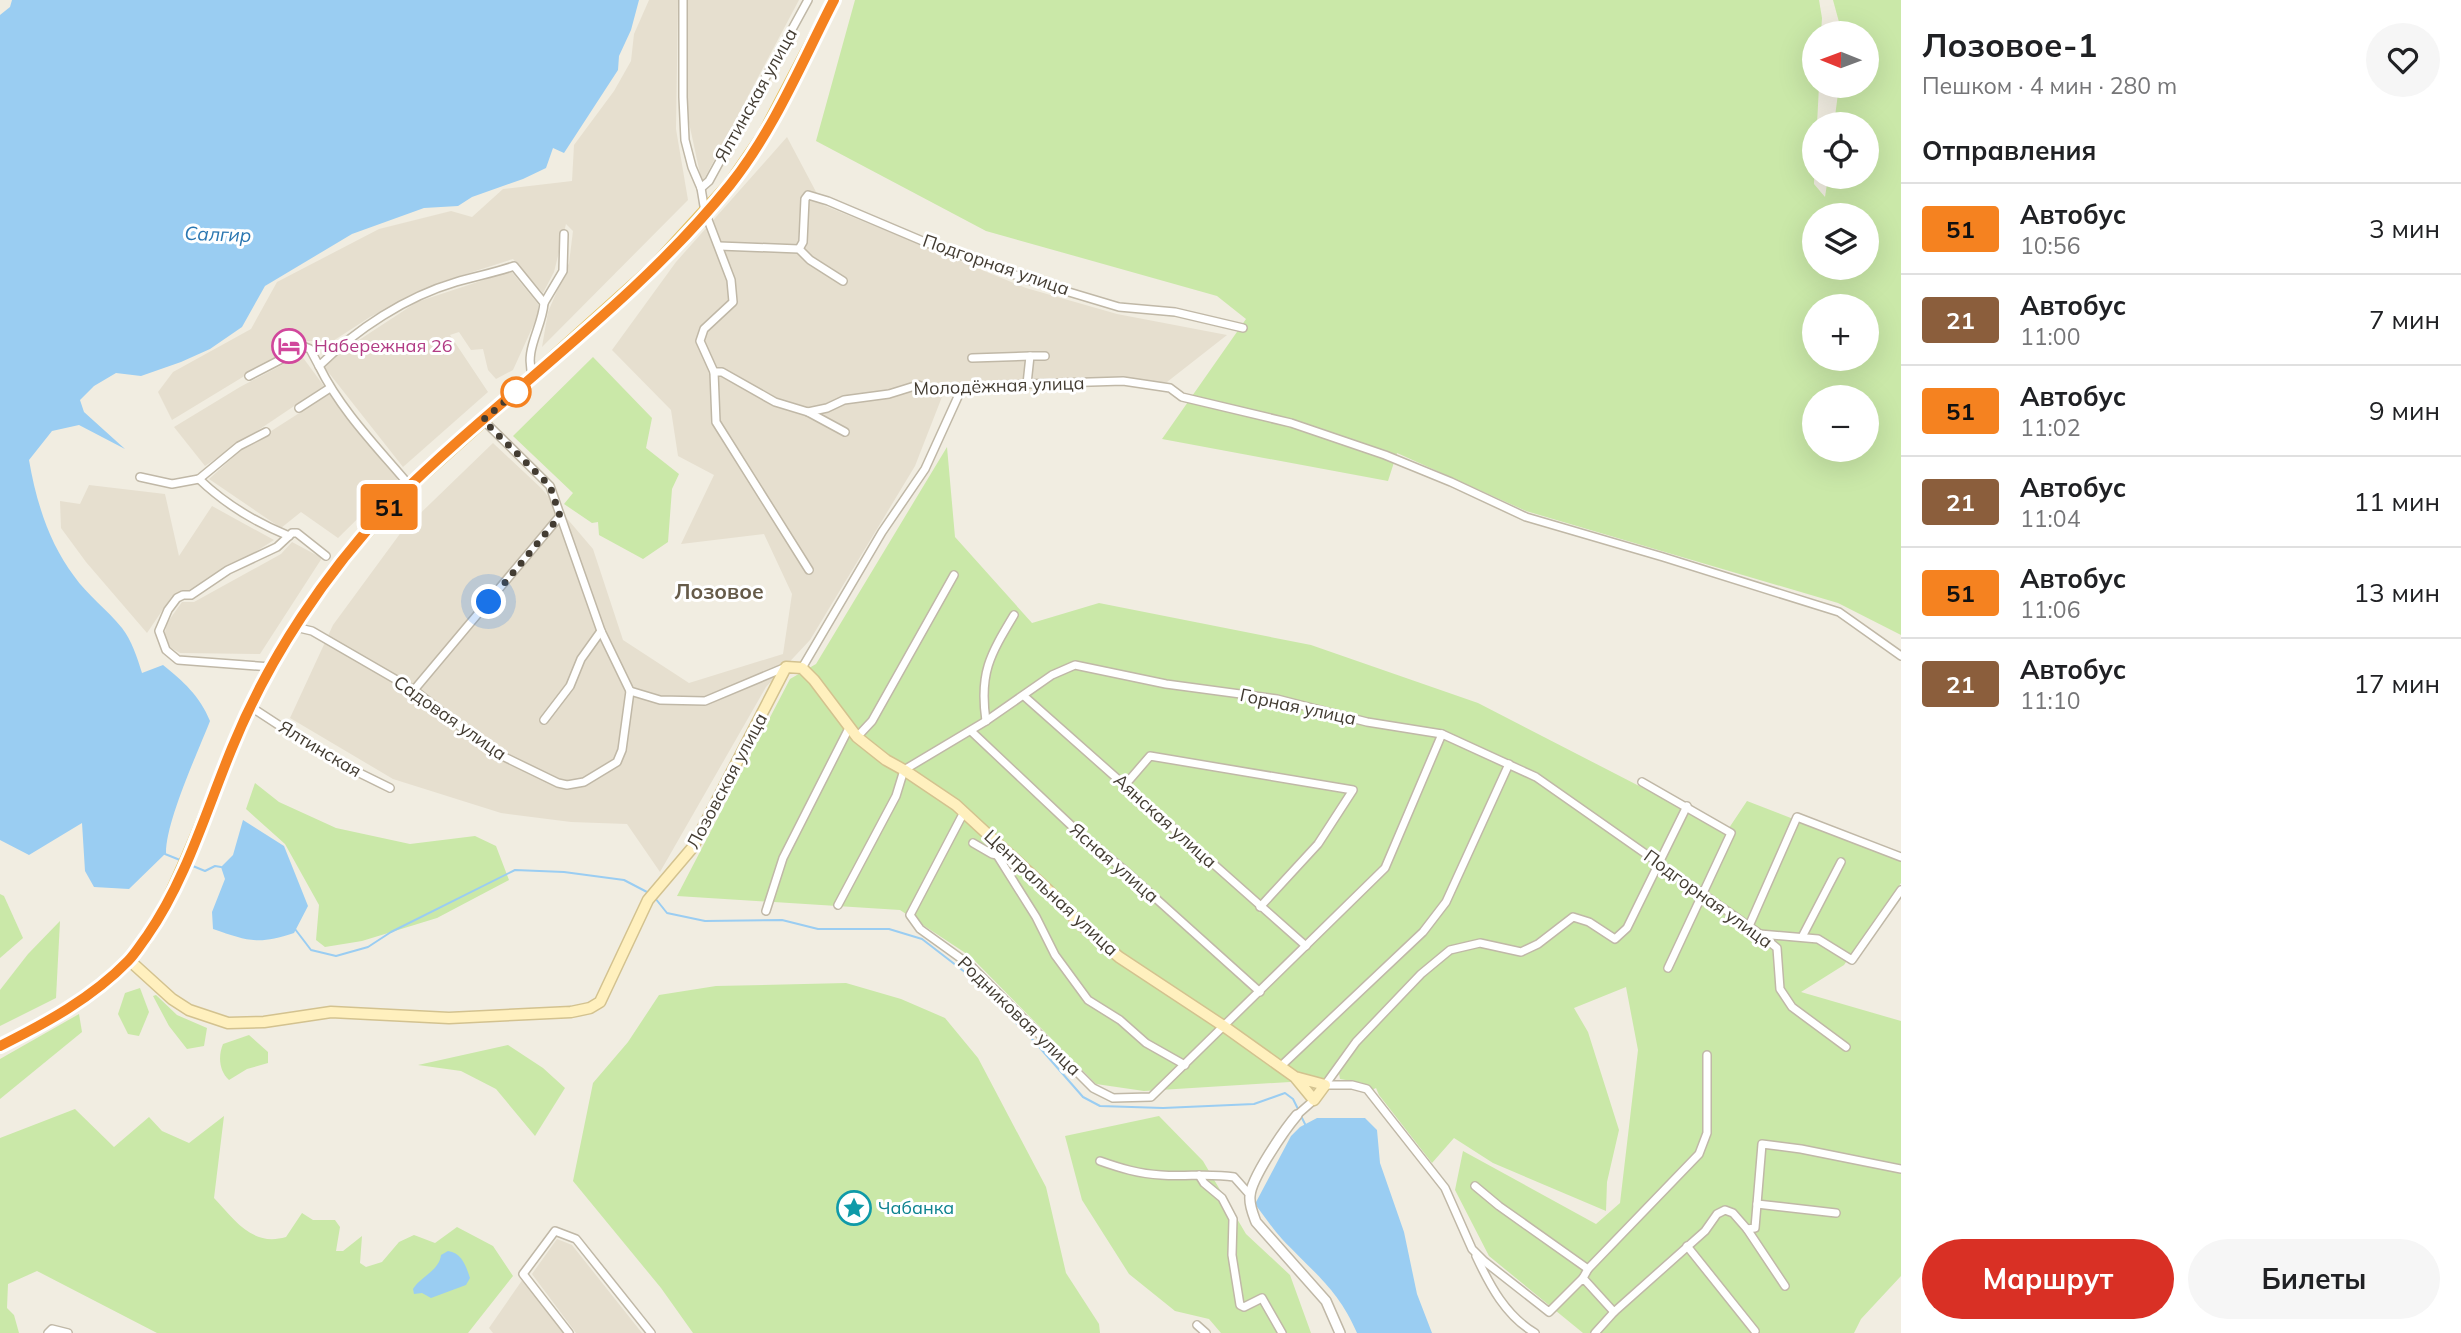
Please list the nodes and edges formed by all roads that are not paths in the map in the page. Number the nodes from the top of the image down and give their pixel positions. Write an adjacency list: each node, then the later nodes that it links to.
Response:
1 (683, 0): 4 (street)
2 (808, 0): 4 (street, Ялтинская улица)
3 (834, 0): 5 (main road)
4 (701, 188): 5 (street)
5 (705, 212): 7 (street); 18 (main road)
6 (564, 234): 10 (street)
7 (719, 246): 8 (street); 16 (street)
8 (799, 249): 9 (street); 11 (street, Подгорная улица)
9 (843, 281)
10 (544, 303): 15 (street); 18 (street)
11 (1243, 328)
12 (1030, 356): 13 (street); 14 (street); 19 (street)
13 (1045, 356)
14 (972, 358)
15 (319, 366): 17 (street); 20 (street)
16 (714, 372): 23 (street); 33 (street)
17 (249, 376)
18 (533, 377): 24 (main road)
19 (1027, 384): 21 (street, Молодёжная улица); 38 (street, Молодёжная улица)
20 (330, 388): 22 (street); 29 (street)
21 (961, 390): 23 (street, Молодёжная улица); 41 (street)
22 (299, 408)
23 (808, 412): 26 (street)
24 (483, 420): 29 (main road); 30 (street)
25 (266, 432): 28 (street)
26 (845, 432)
27 (140, 477): 28 (street)
28 (199, 479): 31 (street)
29 (410, 486): 36 (main road)
30 (560, 516): 37 (street); 42 (street)
31 (289, 536): 32 (street); 39 (street)
32 (326, 556)
33 (809, 570)
34 (954, 575): 51 (street)
35 (1014, 615): 47 (street)
36 (295, 627): 39 (main road); 42 (street, Садовая улица)
37 (601, 631): 43 (street); 46 (street)
38 (1901, 656)
39 (271, 667): 45 (main road)
40 (786, 667): 41 (main road); 43 (street); 79 (main road, Лозовская улица)
41 (803, 667): 48 (main road, Центральная улица)
42 (414, 690): 43 (street, Садовая улица)
43 (630, 691)
44 (1024, 696): 47 (street, Горная улица); 50 (street, Горная улица); 55 (street, Аянская улица)
45 (251, 707): 56 (street, Ялтинская); 74 (main road)
46 (544, 720)
47 (986, 721): 49 (street, Горная улица)
48 (849, 728): 51 (main road, Центральная улица); 70 (street)
49 (971, 731): 53 (street, Горная улица); 80 (street, Ясная улица)
50 (1442, 734): 52 (street, Горная улица); 75 (street, Родниковая улица)
51 (857, 737): 53 (main road, Центральная улица)
52 (1509, 764): 57 (street, Горная улица); 86 (street)
53 (905, 770): 59 (main road, Центральная улица); 68 (street)
54 (1642, 782): 58 (street)
55 (1125, 785): 69 (street, Аянская улица); 69 (street)
56 (390, 788)
57 (1568, 799): 65 (street, Подгорная улица)
58 (1687, 806): 65 (street); 67 (street)
59 (964, 812): 61 (main road, Центральная улица); 85 (street, Родниковая улица)
60 (973, 843): 62 (street)
61 (997, 843): 62 (street); 81 (main road, Центральная улица)
62 (997, 855): 85 (street)
63 (1901, 857): 71 (street)
64 (1841, 862): 73 (street)
65 (1659, 864): 67 (street, Подгорная улица); 88 (street)
66 (1901, 890): 73 (street)
67 (1703, 895): 71 (street, Подгорная улица); 77 (street)
68 (838, 905)
69 (1260, 906): 75 (street, Аянская улица)
70 (766, 911)
71 (1749, 926): 72 (street, Подгорная улица)
72 (1760, 934): 73 (street); 83 (street, Подгорная улица)
73 (1802, 937)
74 (144, 940): 76 (main road); 79 (main road)
75 (1306, 946): 80 (street, Родниковая улица)
76 (129, 960): 78 (main road); 79 (main road, Лозовская улица)
77 (1668, 968)
78 (110, 976): 79 (main road); 82 (main road)
79 (152, 981)
80 (1260, 992): 81 (street, Родниковая улица)
81 (1225, 1027): 85 (street, Родниковая улица); 86 (main road, Центральная улица)
82 (0, 1046)
83 (1846, 1047)
84 (1707, 1055): 101 (street)
85 (1185, 1065)
86 (1281, 1066): 87 (main road, Центральная улица)
87 (1295, 1077): 88 (main road, Центральная улица); 89 (main road)
88 (1325, 1085): 89 (main road); 100 (street)
89 (1314, 1100): 90 (street)
90 (1297, 1115): 95 (street)
91 (1100, 1161): 93 (street)
92 (1901, 1169): 96 (street)
93 (1199, 1175): 95 (street); 112 (street)
94 (1475, 1186): 101 (street)
95 (1250, 1195): 113 (street)
96 (1757, 1204): 97 (street); 98 (street)
97 (1836, 1213)
98 (1747, 1229): 99 (street); 103 (street)
99 (1688, 1246): 104 (street); 107 (street)
100 (1472, 1250): 102 (street); 114 (street)
101 (1588, 1269): 102 (street)
102 (1583, 1278): 104 (street)
103 (1785, 1286)
104 (1614, 1312): 115 (street)
105 (1197, 1325): 111 (street)
106 (50, 1331): 108 (street)
107 (1755, 1331)
108 (68, 1333)
109 (569, 1333): 110 (street)
110 (652, 1333)
111 (1206, 1333)
112 (1282, 1333)
113 (1340, 1333)
114 (1535, 1333)
115 (1595, 1333)

